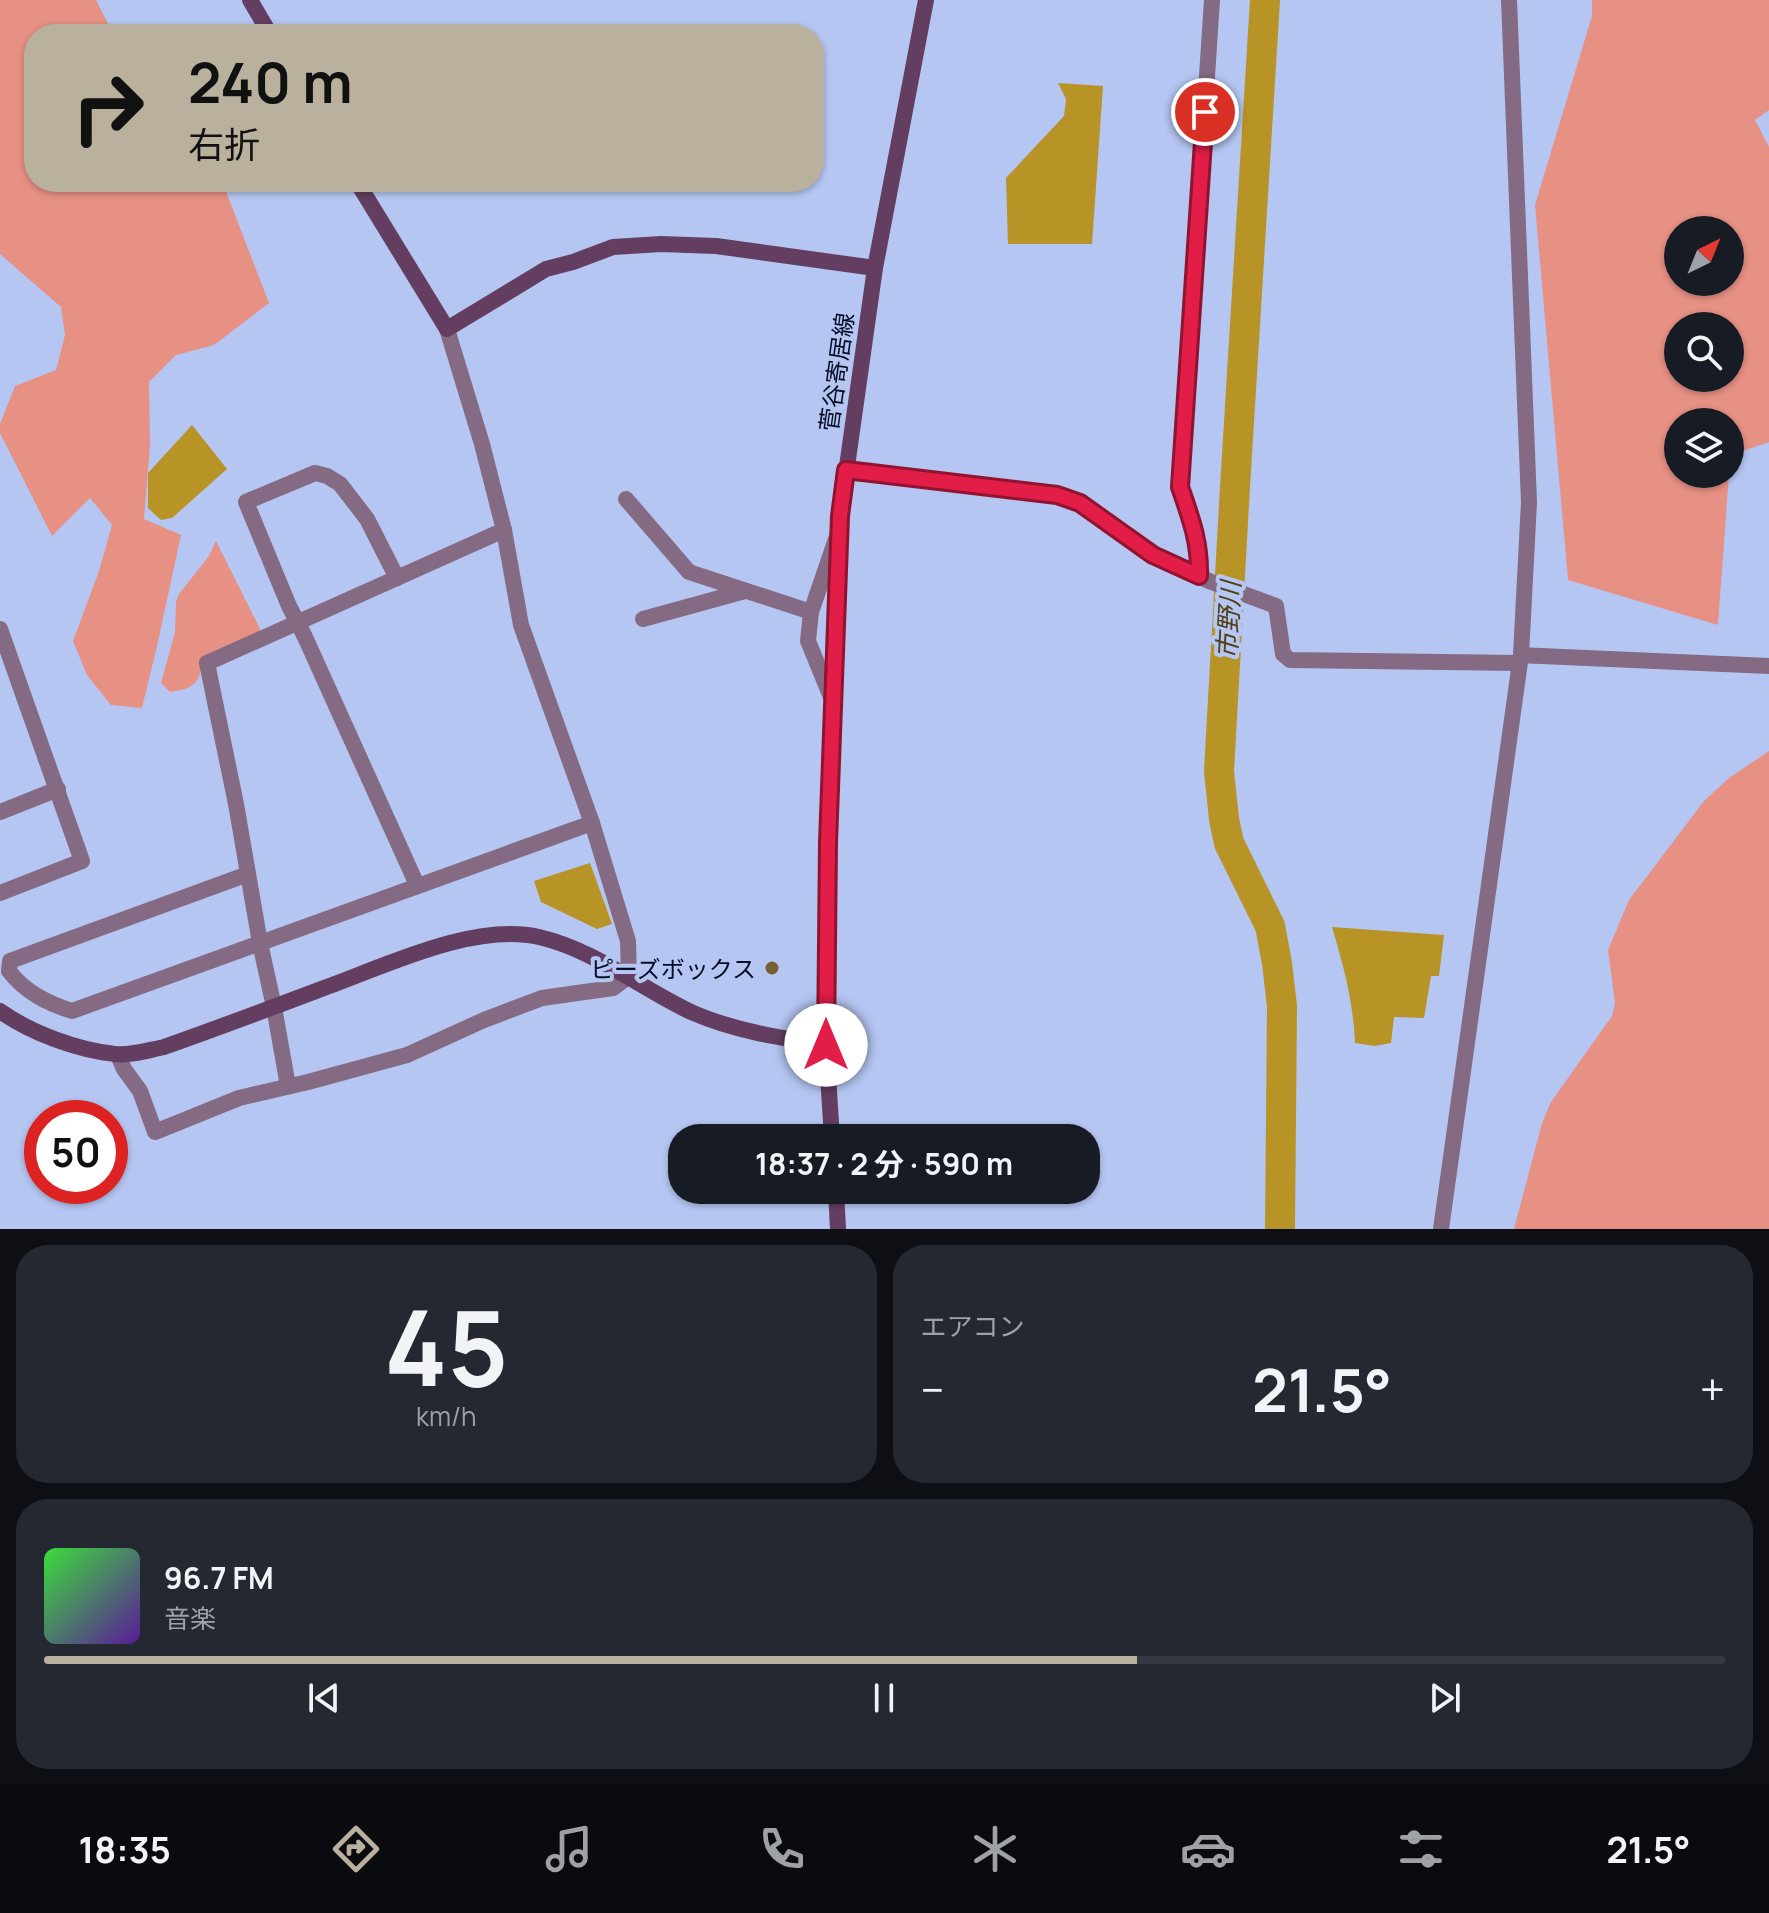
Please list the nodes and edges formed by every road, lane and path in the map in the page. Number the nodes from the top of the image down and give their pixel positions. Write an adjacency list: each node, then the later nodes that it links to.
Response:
1 (250, 0): 5 (street)
2 (926, 0): 7 (street, 菅谷寄居線)
3 (1212, 0): 14 (street)
4 (1509, 0): 20 (street)
5 (264, 24)
6 (363, 192): 8 (street)
7 (875, 268): 8 (street); 9 (street, 菅谷寄居線)
8 (447, 329): 12 (street)
9 (846, 470): 11 (street, 菅谷寄居線); 14 (street)
10 (626, 499): 15 (street)
11 (840, 527): 16 (street); 22 (street, 菅谷寄居線)
12 (504, 530): 13 (street); 25 (street)
13 (397, 578): 18 (street); 18 (street)
14 (1204, 578): 20 (street)
15 (745, 591): 16 (street); 17 (street)
16 (811, 612): 22 (street)
17 (643, 619)
18 (298, 622): 26 (street); 27 (street)
19 (0, 629): 23 (street)
20 (1520, 659): 21 (street); 39 (street)
21 (1769, 666)
22 (833, 702): 33 (street, 菅谷寄居線)
23 (58, 789): 24 (street); 28 (street)
24 (0, 812)
25 (592, 823): 27 (street); 30 (street)
26 (248, 874): 29 (street); 29 (street)
27 (417, 885): 29 (street)
28 (0, 893)
29 (260, 943): 31 (street)
30 (629, 976): 31 (street); 33 (street); 35 (street)
31 (274, 1007): 34 (street); 35 (street)
32 (0, 1011): 34 (street)
33 (826, 1045): 36 (street, 菅谷寄居線)
34 (118, 1055): 35 (street)
35 (288, 1086)
36 (831, 1124)
37 (837, 1204): 38 (street)
38 (838, 1229)
39 (1441, 1229)

